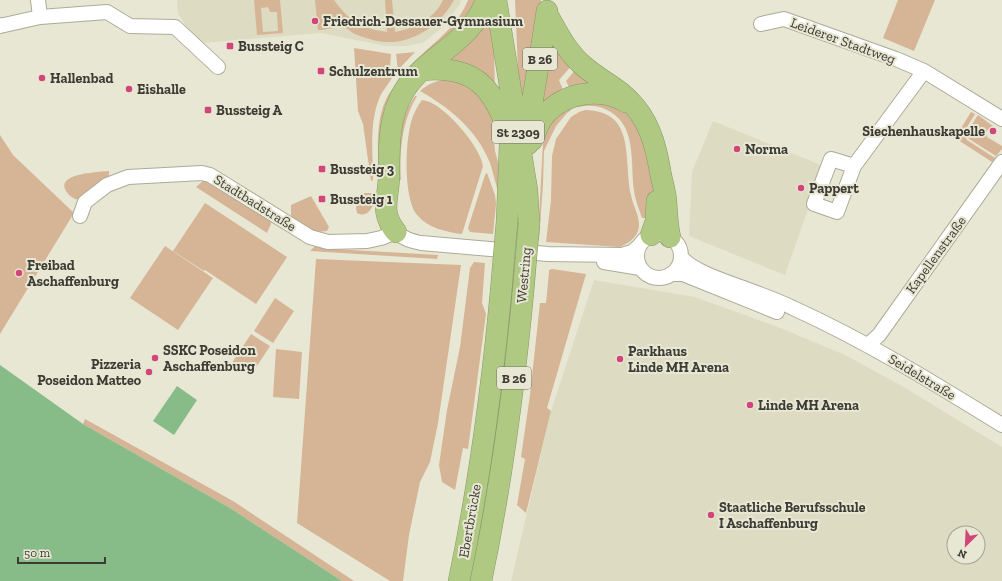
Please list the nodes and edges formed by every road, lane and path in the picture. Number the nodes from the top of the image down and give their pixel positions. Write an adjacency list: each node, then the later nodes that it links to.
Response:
1 (38, 0): 6 (street)
2 (486, 0): 10 (highway)
3 (496, 0): 12 (highway, B 26)
4 (507, 0): 12 (highway, Westring / St 2309)
5 (546, 7): 13 (highway, B 26); 14 (highway)
6 (40, 17): 8 (street); 9 (street)
7 (761, 24): 11 (street, Leiderer Stadtweg)
8 (0, 25)
9 (218, 67)
10 (422, 70): 16 (highway); 22 (highway)
11 (924, 71): 15 (street, Leiderer Stadtweg); 19 (street)
12 (511, 87): 16 (highway, Westring / B 26); 20 (highway, Westring / St 2309)
13 (532, 103): 17 (highway, St 2309)
14 (636, 108): 17 (highway); 23 (highway)
15 (1002, 119)
16 (510, 136): 31 (highway, Westring / B 26, bridge)
17 (527, 154): 20 (highway, B 26)
18 (1002, 162): 29 (street, Kapellenstraße)
19 (854, 166)
20 (524, 177): 32 (highway, Westring / B 26, bridge)
21 (80, 216): 22 (street, Stadtbadstraße)
22 (396, 232): 24 (street)
23 (653, 240): 24 (street); 25 (street); 26 (street)
24 (587, 255): 26 (street)
25 (681, 257): 27 (street); 28 (street, Seidelstraße)
26 (640, 268): 27 (street)
27 (671, 274): 28 (street, Seidelstraße)
28 (841, 331): 29 (street, Seidelstraße)
29 (868, 345): 30 (street, Seidelstraße)
30 (1002, 425)
31 (481, 460): 33 (highway, Ebertbrücke / B 26)
32 (501, 463): 34 (highway, Ebertbrücke / B 26)
33 (459, 581)
34 (481, 581)

